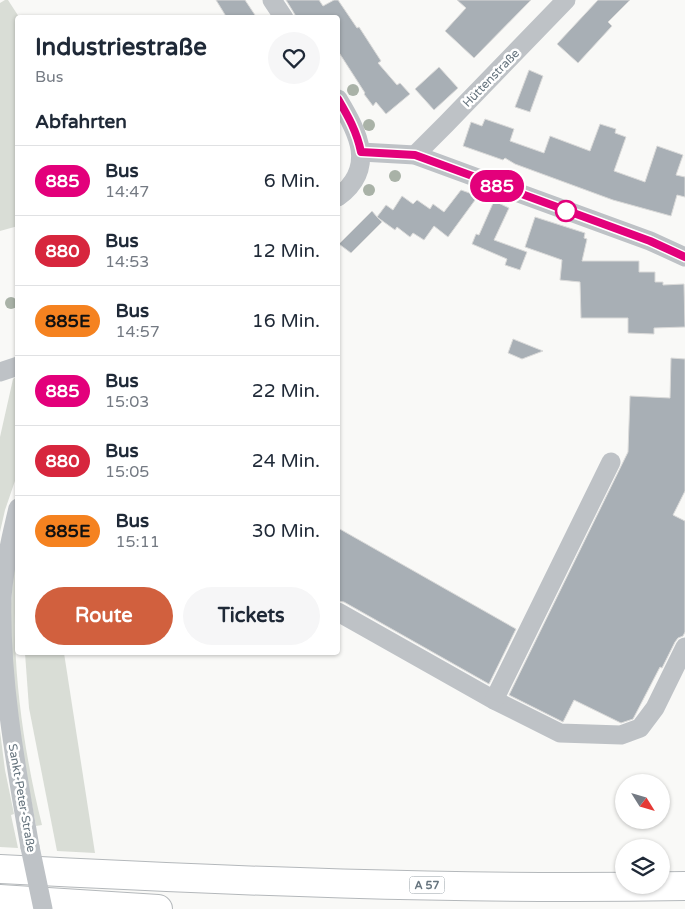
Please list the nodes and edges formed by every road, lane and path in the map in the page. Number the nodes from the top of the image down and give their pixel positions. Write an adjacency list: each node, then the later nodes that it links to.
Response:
1 (272, 0): 3 (street)
2 (566, 0): 6 (street, Hüttenstraße)
3 (282, 15)
4 (340, 102): 5 (street)
5 (361, 152): 6 (street); 7 (street)
6 (415, 155): 8 (street)
7 (340, 195)
8 (685, 257)
9 (15, 367): 10 (street)
10 (0, 372)
11 (611, 462): 15 (street)
12 (15, 519): 19 (street, Sankt-Peter-Straße, bridge)
13 (340, 613): 15 (street)
14 (685, 647): 15 (street)
15 (494, 700)
16 (0, 869): 17 (highway, A 57)
17 (685, 886)
18 (0, 899): 20 (highway)
19 (43, 909)
20 (158, 909)

